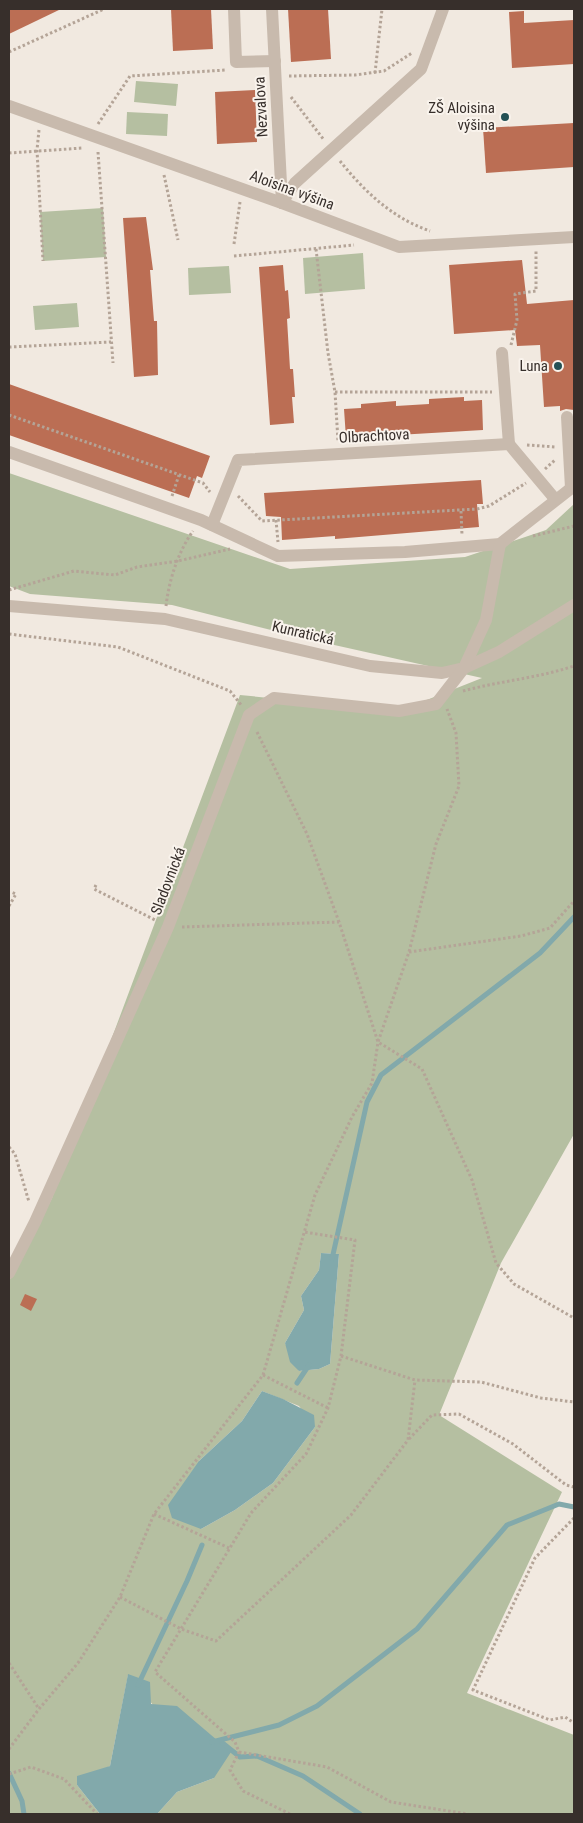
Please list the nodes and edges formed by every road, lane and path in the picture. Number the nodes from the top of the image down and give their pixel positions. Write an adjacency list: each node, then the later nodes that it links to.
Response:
1 (104, 9): 7 (path)
2 (234, 9): 9 (street)
3 (272, 9): 8 (street, Nezvalova)
4 (382, 9): 10 (path)
5 (444, 9): 6 (street)
6 (432, 41): 10 (path); 16 (street)
7 (9, 52)
8 (275, 61): 9 (street); 11 (street, Nezvalova)
9 (236, 62): 14 (path)
10 (375, 72): 11 (path)
11 (276, 76): 16 (path); 20 (street, Nezvalova)
12 (9, 106): 13 (street, Aloisina výšina)
13 (40, 116): 14 (street, Aloisina výšina); 15 (path)
14 (96, 140): 15 (path); 18 (street, Aloisina výšina); 30 (path)
15 (37, 150): 17 (path); 29 (path)
16 (332, 151): 20 (street); 21 (path)
17 (9, 153)
18 (161, 160): 19 (street, Aloisina výšina); 24 (path)
19 (242, 189): 20 (street, Aloisina výšina); 25 (path)
20 (282, 202): 23 (street, Aloisina výšina)
21 (435, 232)
22 (574, 237): 23 (street, Aloisina výšina)
23 (536, 238): 32 (path)
24 (178, 240)
25 (234, 244)
26 (355, 245): 27 (path)
27 (316, 249): 28 (path); 34 (path)
28 (234, 256)
29 (43, 261)
30 (111, 342): 31 (path); 33 (path)
31 (9, 347)
32 (502, 353): 35 (street)
33 (113, 363)
34 (335, 392): 35 (path); 41 (path)
35 (505, 392): 38 (street)
36 (9, 415): 42 (path)
37 (567, 417): 39 (street)
38 (509, 444): 39 (path); 41 (street, Olbrachtova); 43 (street)
39 (569, 448): 43 (path); 45 (street)
40 (9, 452): 48 (street)
41 (338, 454): 44 (street, Olbrachtova)
42 (179, 475): 47 (path); 48 (path)
43 (537, 477): 46 (street); 49 (path)
44 (228, 486): 47 (street, Olbrachtova); 50 (path)
45 (573, 487): 46 (street)
46 (555, 499): 53 (street)
47 (220, 504): 51 (street, Olbrachtova)
48 (168, 508): 51 (street)
49 (461, 510): 50 (path); 54 (path)
50 (276, 520): 55 (path)
51 (207, 522): 52 (street); 56 (path)
52 (252, 543): 55 (street); 56 (path)
53 (500, 544): 54 (street); 63 (street)
54 (462, 548): 55 (street)
55 (278, 556)
56 (178, 561): 57 (path); 60 (path)
57 (9, 590)
58 (574, 605): 63 (street, Kunratická)
59 (9, 606): 60 (street, Kunratická)
60 (165, 618): 63 (street, Kunratická)
61 (9, 634): 65 (path)
62 (574, 666): 64 (path)
63 (464, 668): 64 (street)
64 (442, 696): 65 (street); 72 (path)
65 (249, 715): 70 (path); 71 (street, Sladovnická)
66 (96, 885): 71 (path)
67 (11, 892): 69 (path)
68 (574, 901): 72 (path)
69 (9, 906)
70 (339, 922): 71 (path); 73 (path)
71 (168, 927): 75 (street, Sladovnická)
72 (410, 952): 73 (path)
73 (378, 1042): 76 (path); 78 (path)
74 (9, 1147): 75 (path)
75 (35, 1222): 77 (street, Sladovnická)
76 (304, 1232): 79 (path); 80 (path)
77 (9, 1273)
78 (574, 1318)
79 (341, 1356): 81 (path); 83 (path)
80 (263, 1375): 83 (path); 86 (path)
81 (415, 1380): 82 (path); 84 (path)
82 (574, 1402)
83 (328, 1408): 88 (path)
84 (408, 1440): 85 (path); 90 (path)
85 (574, 1487)
86 (154, 1514): 88 (path); 89 (path)
87 (574, 1518): 93 (path)
88 (230, 1548): 90 (path)
89 (120, 1597): 90 (path); 92 (path)
90 (181, 1629): 95 (path)
91 (9, 1663): 92 (path)
92 (39, 1709): 94 (path)
93 (574, 1723)
94 (9, 1749)
95 (239, 1752): 98 (path); 99 (path)
96 (9, 1774): 97 (path)
97 (97, 1814)
98 (290, 1814)
99 (468, 1814)

